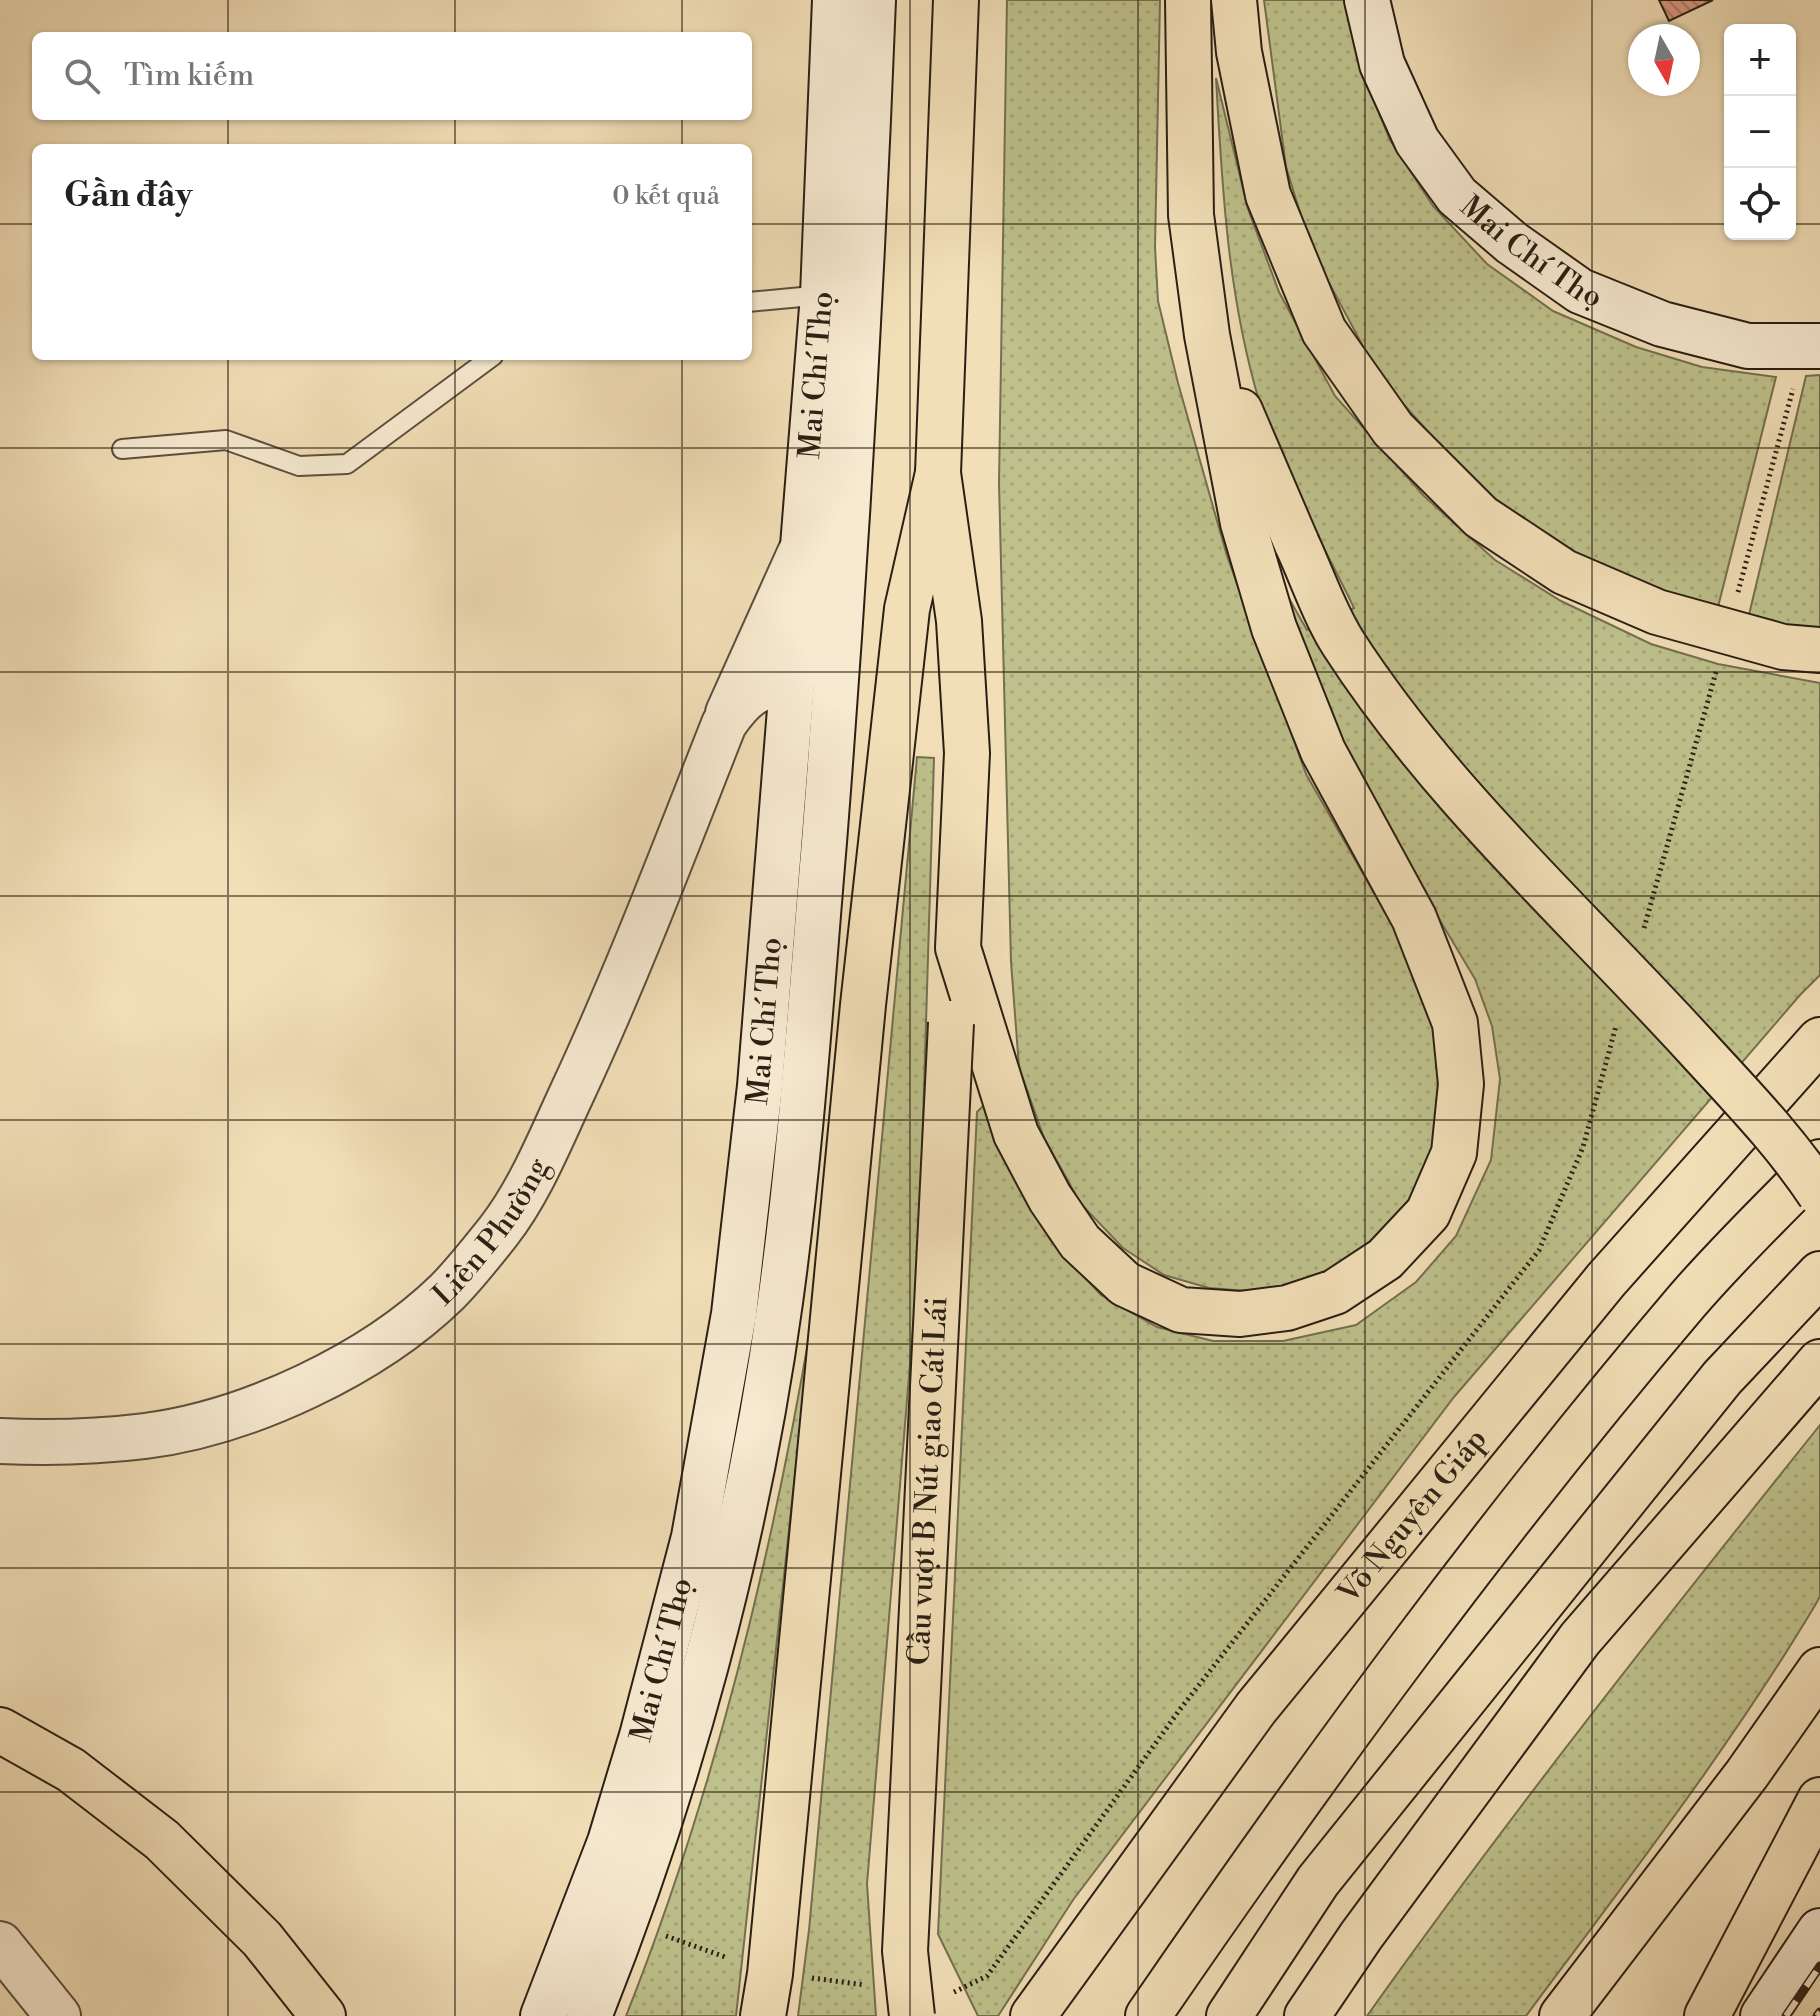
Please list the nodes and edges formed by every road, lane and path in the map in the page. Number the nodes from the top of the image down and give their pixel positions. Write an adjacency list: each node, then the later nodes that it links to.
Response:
1 (835, 0): 7 (main road, Mai Chí Thọ)
2 (873, 0): 19 (main road, Mai Chí Thọ)
3 (956, 0): 13 (highway)
4 (1188, 0): 9 (highway)
5 (1234, 0): 16 (highway)
6 (1367, 0): 11 (main road, Mai Chí Thọ)
7 (823, 295): 8 (lane); 14 (main road, Mai Chí Thọ)
8 (752, 302)
9 (1207, 335): 22 (highway); 26 (highway, bridge)
10 (488, 360): 12 (lane)
11 (1808, 361): 15 (path)
12 (122, 449)
13 (938, 473): 22 (highway, Cầu vượt B Nút giao Cát Lái); 44 (highway)
14 (802, 547): 18 (main road, Mai Chí Thọ); 20 (main road, Liên Phường)
15 (1735, 603)
16 (1820, 650)
17 (1717, 667): 21 (path)
18 (792, 681): 19 (main road); 20 (main road, Liên Phường); 42 (main road, Mai Chí Thọ)
19 (836, 684): 43 (main road, Mai Chí Thọ)
20 (724, 724): 29 (main road, Liên Phường)
21 (1641, 937)
22 (958, 948): 45 (highway, Cầu vượt B Nút giao Cát Lái, bridge)
23 (1620, 1012): 39 (path)
24 (1820, 1040): 46 (highway, Võ Nguyên Giáp)
25 (1820, 1162): 26 (highway)
26 (1802, 1196): 47 (highway)
27 (1820, 1274): 48 (highway)
28 (1820, 1362): 49 (highway)
29 (0, 1441)
30 (1820, 1670): 50 (highway)
31 (0, 1730): 41 (highway)
32 (1820, 1800): 51 (highway)
33 (654, 1931): 36 (path)
34 (1820, 1931): 52 (main road)
35 (0, 1944): 40 (main road)
36 (740, 1963)
37 (806, 1978): 38 (path)
38 (878, 1986)
39 (950, 1994)
40 (58, 2016)
41 (323, 2016)
42 (543, 2016)
43 (589, 2016)
44 (763, 2016)
45 (912, 2016)
46 (1033, 2016)
47 (1148, 2016)
48 (1229, 2016)
49 (1307, 2016)
50 (1562, 2016)
51 (1707, 2016)
52 (1763, 2016)

